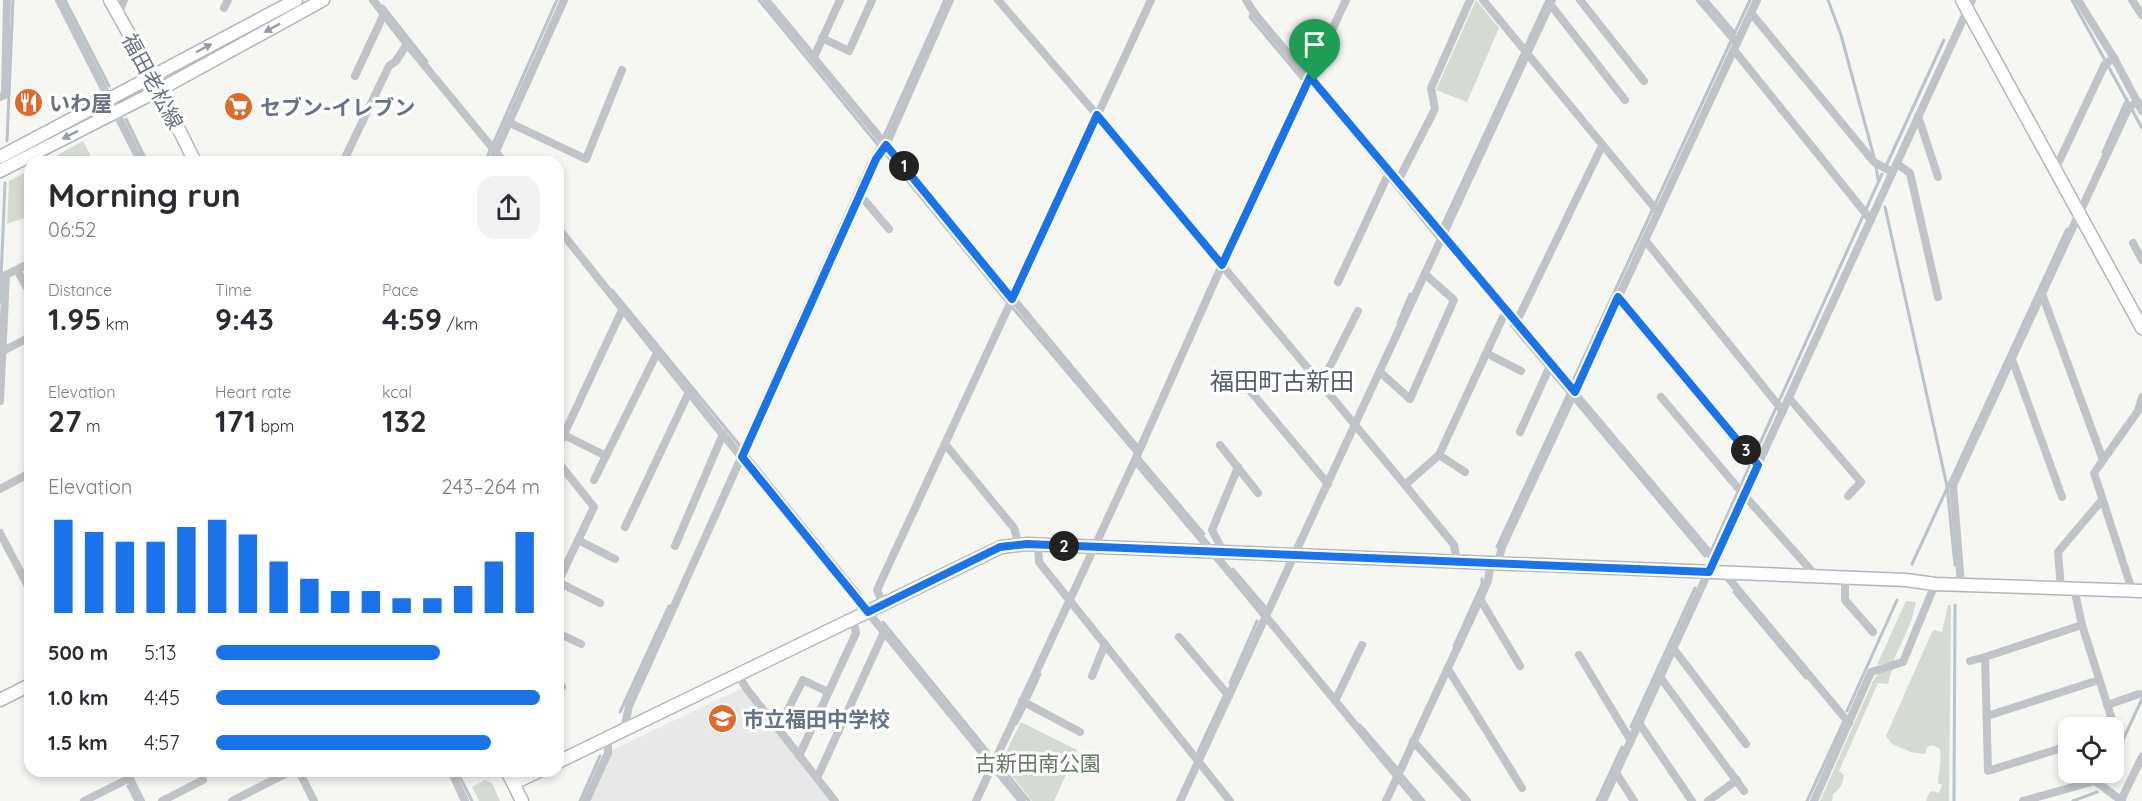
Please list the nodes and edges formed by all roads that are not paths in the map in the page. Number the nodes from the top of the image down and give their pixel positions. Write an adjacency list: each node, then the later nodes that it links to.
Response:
1 (7, 0): 30 (street)
2 (58, 0): 44 (street)
3 (110, 0): 28 (street, 福田老松線)
4 (124, 0): 28 (street)
5 (296, 0): 38 (street, one-way to 5)
6 (323, 0): 42 (street, one-way to 42)
7 (373, 0): 27 (street)
8 (564, 0): 51 (street)
9 (766, 0): 35 (street)
10 (840, 0): 31 (street)
11 (872, 0): 31 (street)
12 (950, 0): 52 (street)
13 (998, 0): 49 (street)
14 (1151, 0): 49 (street)
15 (1246, 0): 40 (street)
16 (1346, 0): 40 (street)
17 (1470, 0): 68 (street)
18 (1483, 0): 34 (street)
19 (1580, 0): 41 (street)
20 (1700, 0): 32 (street)
21 (1757, 0): 26 (street)
22 (2078, 0): 36 (street)
23 (1551, 2): 34 (street); 45 (street)
24 (2136, 2): 29 (street)
25 (1967, 3): 50 (street); 64 (street)
26 (1751, 13): 32 (street); 63 (street)
27 (384, 14): 33 (street); 39 (street)
28 (118, 15): 38 (street, 福田老松線)
29 (2142, 15)
30 (3, 30): 43 (street)
31 (822, 38): 35 (street)
32 (1734, 42): 70 (street); 71 (street)
33 (407, 44): 54 (street); 59 (street)
34 (1525, 50): 53 (street); 75 (street)
35 (814, 57): 52 (street)
36 (2109, 61): 46 (street); 64 (street)
37 (622, 70): 51 (street)
38 (152, 75): 42 (street, 福田老松線); 44 (street)
39 (355, 76)
40 (1309, 81): 66 (street); 79 (street)
41 (1644, 81)
42 (159, 90): 47 (street); 58 (street, 福田老松線)
43 (0, 98)
44 (109, 99): 47 (street); 55 (street)
45 (1625, 100)
46 (2134, 104): 48 (street); 72 (street)
47 (116, 111): 56 (street, one-way to 56); 57 (street)
48 (2142, 111)
49 (1097, 115): 79 (street); 89 (street)
50 (1918, 116): 63 (street); 67 (street)
51 (508, 122): 54 (street)
52 (883, 144): 69 (street); 89 (street)
53 (1602, 146): 70 (street); 93 (street)
54 (497, 149): 60 (street); 61 (street)
55 (2, 156): 65 (street)
56 (32, 156)
57 (138, 156)
58 (192, 156)
59 (346, 156)
60 (494, 156)
61 (501, 156)
62 (24, 160): 65 (street, one-way to 65)
63 (1894, 168): 71 (street); 88 (street)
64 (2055, 170): 72 (street)
65 (0, 173)
66 (1389, 175): 68 (street); 85 (street)
67 (1938, 177)
68 (1398, 181): 75 (street)
69 (861, 196): 73 (street); 118 (street)
70 (1655, 209): 76 (street)
71 (1867, 215): 109 (street)
72 (2080, 215): 86 (street); 94 (street)
73 (889, 229)
74 (564, 235): 90 (street)
75 (1441, 239): 82 (street); 92 (street)
76 (1645, 240): 87 (street); 111 (street)
77 (2133, 243): 78 (street)
78 (2142, 260)
79 (1222, 265): 103 (street); 119 (street)
80 (24, 266): 81 (street)
81 (17, 270): 83 (street); 84 (street)
82 (1425, 274): 102 (street); 102 (street)
83 (3, 277): 96 (street)
84 (24, 282)
85 (1338, 282)
86 (2042, 294): 99 (street); 122 (street)
87 (1618, 297): 106 (street); 123 (street)
88 (1938, 297)
89 (1010, 302): 116 (street); 119 (street)
90 (623, 308): 97 (street); 115 (street)
91 (1358, 311): 103 (street)
92 (1505, 314): 93 (street); 98 (street)
93 (1516, 323): 100 (street)
94 (2142, 328)
95 (24, 340): 96 (street)
96 (3, 351): 110 (street)
97 (658, 351): 105 (street); 121 (street)
98 (1486, 353): 101 (street); 120 (street)
99 (2012, 359): 135 (street); 158 (street)
100 (1549, 367): 106 (street); 113 (street)
101 (1521, 371)
102 (1380, 372): 112 (street)
103 (1322, 384): 112 (street)
104 (1247, 387): 129 (street)
105 (689, 392): 114 (street); 137 (street)
106 (1572, 392): 147 (street); 149 (street)
107 (1661, 397): 132 (street)
108 (2142, 397): 122 (street)
109 (1789, 398): 111 (street); 134 (street)
110 (0, 402)
111 (1779, 407): 123 (street)
112 (1356, 425): 129 (street); 130 (street)
113 (1520, 432)
114 (723, 434): 118 (street); 142 (street)
115 (564, 435): 121 (street)
116 (945, 444): 140 (street); 164 (street)
117 (1220, 445): 124 (street)
118 (742, 453): 165 (street); 198 (street)
119 (1137, 455): 143 (street); 144 (street)
120 (1439, 455): 126 (street); 130 (street)
121 (606, 456): 128 (street)
122 (2103, 460): 136 (street)
123 (1755, 461): 132 (street)
124 (1238, 467): 133 (street); 144 (street)
125 (564, 470): 139 (street)
126 (1465, 472)
127 (24, 476): 131 (street)
128 (594, 480)
129 (1326, 481): 145 (street)
130 (1405, 485): 148 (street)
131 (0, 489)
132 (1741, 492): 147 (street); 153 (street)
133 (1258, 493)
134 (1848, 496)
135 (2062, 497)
136 (2102, 500): 159 (street); 160 (street)
137 (625, 527)
138 (0, 533): 155 (street)
139 (578, 540): 146 (street); 150 (street)
140 (1019, 545): 141 (street); 164 (street)
141 (1038, 545): 143 (street); 162 (street)
142 (675, 546)
143 (1094, 547): 144 (street); 162 (street)
144 (1219, 552): 145 (street); 166 (street)
145 (1295, 556): 148 (street); 166 (street)
146 (615, 559)
147 (1714, 560): 151 (street)
148 (1458, 562): 149 (street)
149 (1495, 563): 151 (street); 161 (street)
150 (564, 569)
151 (1709, 572): 152 (street); 176 (street)
152 (1724, 573): 153 (street); 197 (street)
153 (1817, 577): 154 (street)
154 (1845, 578): 156 (street); 170 (street)
155 (24, 579)
156 (1935, 584): 158 (street); 197 (street)
157 (564, 585): 163 (street)
158 (1961, 585): 159 (street)
159 (2068, 588): 160 (street); 168 (street)
160 (2137, 590)
161 (1480, 599): 180 (street); 181 (street)
162 (1070, 600): 174 (street); 191 (street)
163 (600, 603)
164 (883, 604): 165 (street)
165 (868, 612): 167 (street); 169 (street)
166 (1266, 618): 189 (street); 192 (street)
167 (853, 619): 182 (street); 187 (street)
168 (2082, 626): 178 (street); 185 (street)
169 (884, 632): 210 (street); 220 (street)
170 (1873, 632)
171 (564, 636): 173 (street)
172 (1179, 637): 189 (street)
173 (580, 644)
174 (1105, 644): 183 (street); 209 (street)
175 (1362, 645): 192 (street)
176 (1674, 648): 184 (street); 204 (street)
177 (1579, 655): 203 (street)
178 (1985, 657): 179 (street); 194 (street)
179 (1970, 661)
180 (1520, 666)
181 (1448, 669): 202 (street); 224 (street)
182 (738, 674): 198 (street); 199 (street)
183 (1092, 676)
184 (1660, 677): 196 (street); 222 (street)
185 (2099, 680): 193 (street); 194 (street)
186 (24, 688): 190 (street)
187 (828, 692): 199 (street); 206 (street)
188 (2139, 693): 193 (street)
189 (1229, 696): 209 (street)
190 (0, 700)
191 (1023, 701): 200 (street); 210 (street)
192 (1335, 701): 212 (street)
193 (2107, 705): 195 (street)
194 (1987, 716): 205 (street)
195 (2111, 717)
196 (1639, 723): 203 (street); 244 (street)
197 (1849, 723): 246 (street)
198 (624, 729): 201 (street)
199 (778, 729): 206 (street)
200 (1080, 732)
201 (608, 737): 208 (street); 233 (street)
202 (1413, 741): 212 (street); 241 (street)
203 (1631, 741): 211 (street)
204 (1746, 744)
205 (2058, 749)
206 (799, 756): 220 (street)
207 (2142, 757): 248 (street)
208 (564, 759)
209 (1198, 761): 237 (street); 238 (street)
210 (993, 765): 235 (street); 236 (street)
211 (1616, 773): 242 (street); 243 (street)
212 (1397, 776): 239 (street); 240 (street)
213 (123, 777): 226 (street)
214 (129, 777): 227 (street)
215 (279, 777): 229 (street)
216 (302, 777): 230 (street)
217 (454, 777): 231 (street)
218 (510, 777): 223 (street)
219 (526, 777): 223 (street)
220 (817, 777): 234 (street)
221 (203, 780): 228 (street)
222 (1737, 780): 225 (street); 245 (street)
223 (514, 783): 232 (street)
224 (1522, 788)
225 (1744, 791)
226 (84, 801)
227 (141, 801)
228 (162, 801)
229 (232, 801)
230 (314, 801)
231 (465, 801)
232 (522, 801)
233 (586, 801)
234 (835, 801)
235 (976, 801)
236 (1022, 801)
237 (1180, 801)
238 (1230, 801)
239 (1386, 801)
240 (1418, 801)
241 (1467, 801)
242 (1603, 801)
243 (1634, 801)
244 (1692, 801)
245 (1708, 801)
246 (1814, 801)
247 (2023, 801): 248 (street)
248 (2121, 801)

